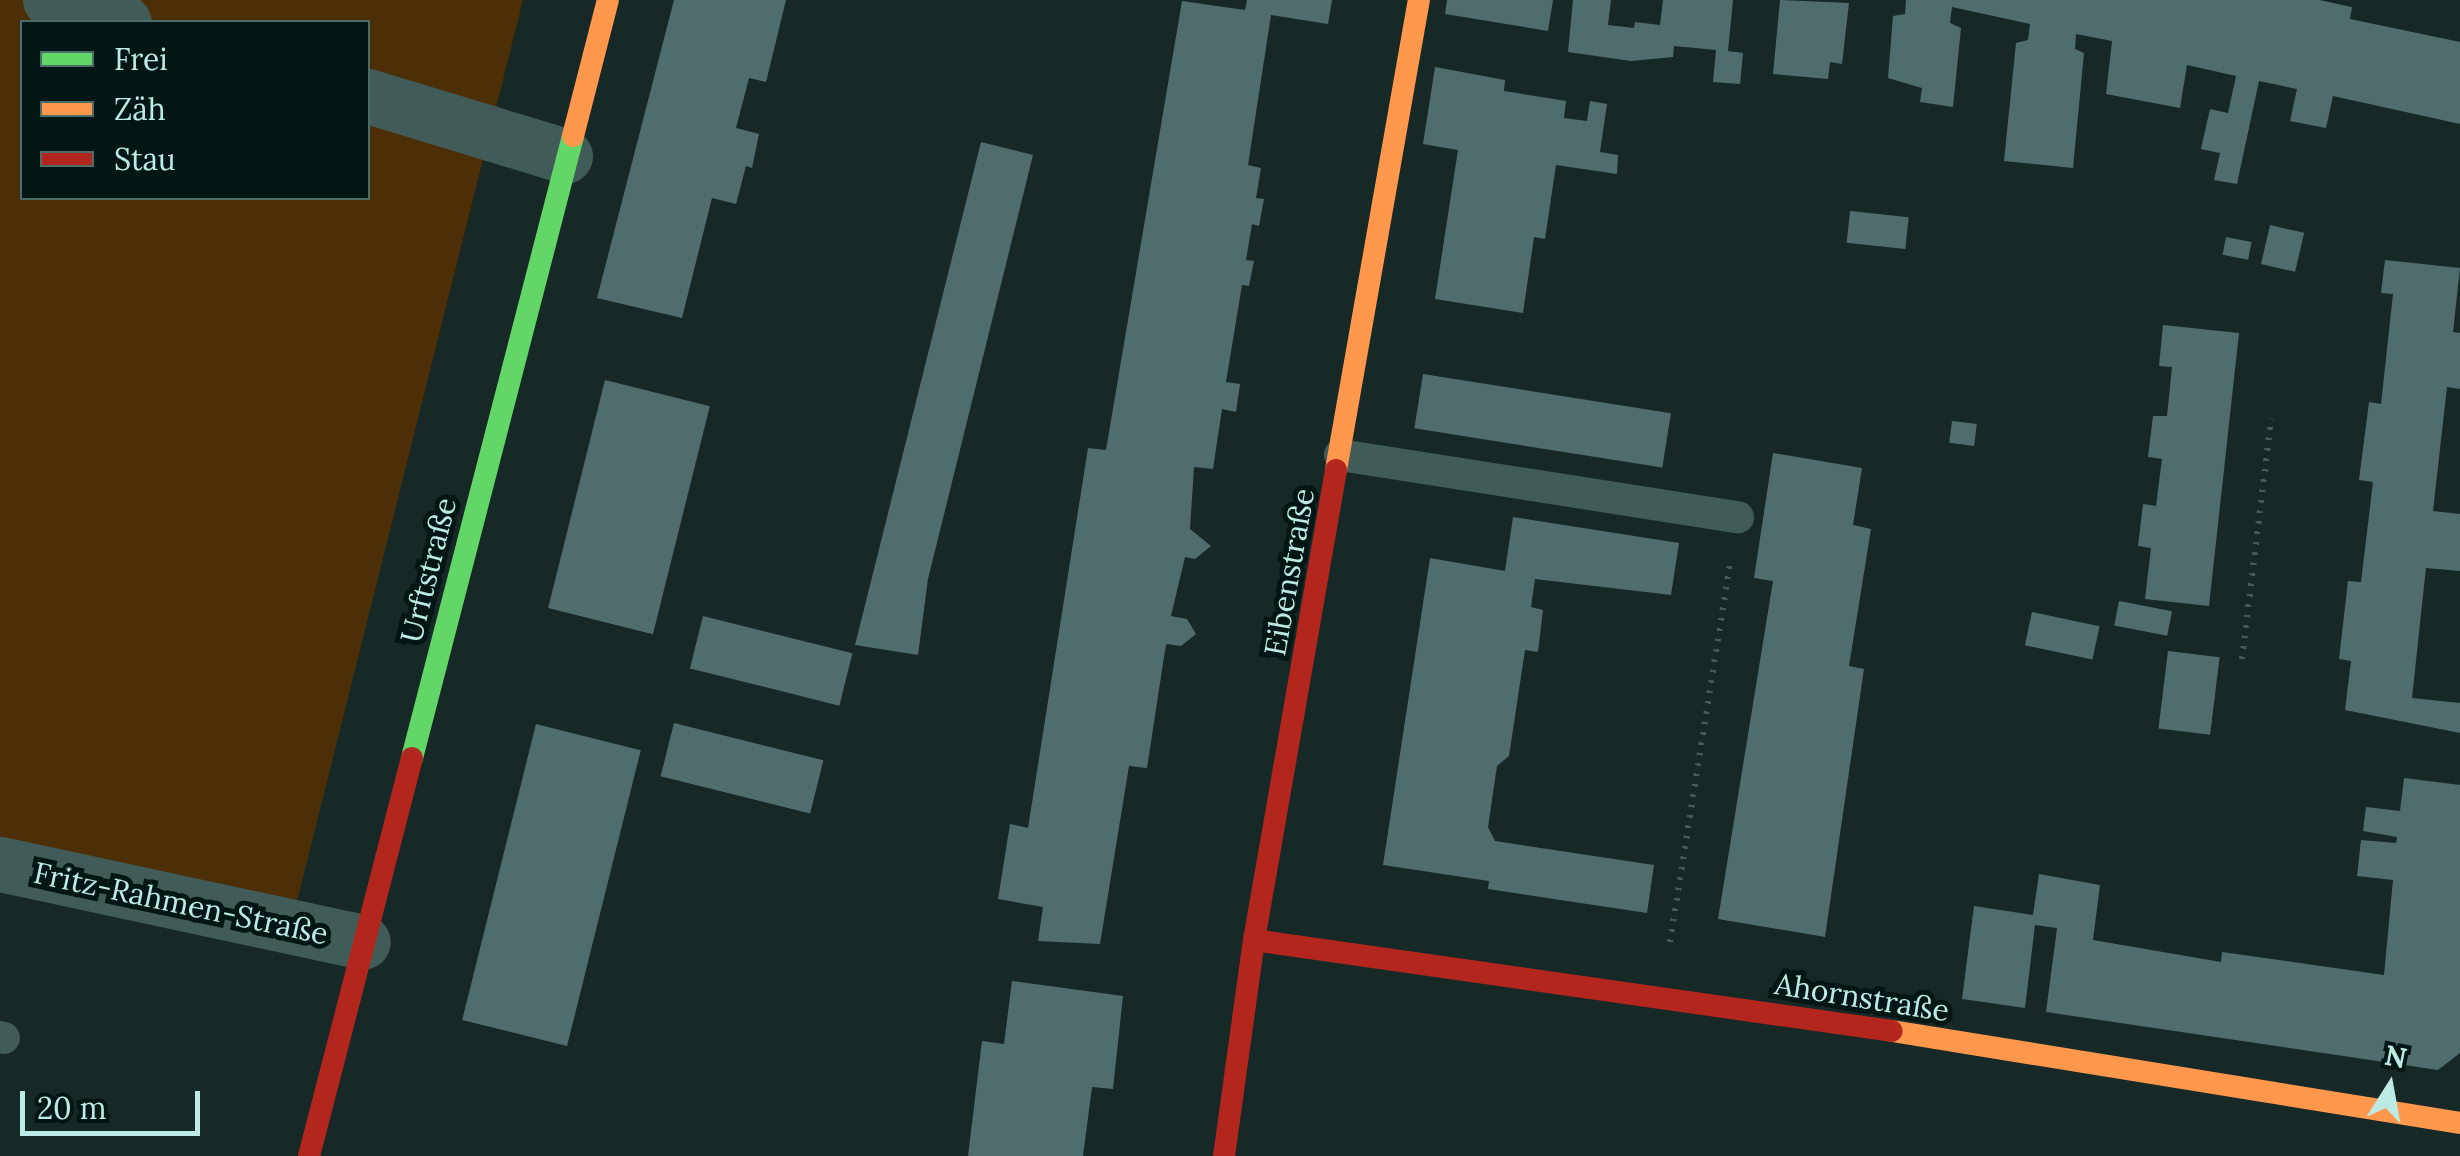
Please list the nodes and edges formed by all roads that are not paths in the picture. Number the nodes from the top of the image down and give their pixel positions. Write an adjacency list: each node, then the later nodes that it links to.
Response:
1 (50, 0): 4 (street)
2 (608, 0): 6 (street, Urftstraße)
3 (1419, 0): 7 (street, Eibenstraße)
4 (117, 20)
5 (370, 97): 6 (street)
6 (566, 156): 11 (street, Urftstraße)
7 (1340, 455): 8 (lane); 10 (street, Eibenstraße)
8 (1738, 517)
9 (0, 864): 11 (street, Fritz-Rahmen-Straße)
10 (1254, 940): 12 (street, Ahornstraße); 14 (street, Eibenstraße)
11 (363, 942): 13 (street, Urftstraße)
12 (2460, 1123)
13 (310, 1156)
14 (1224, 1156)

